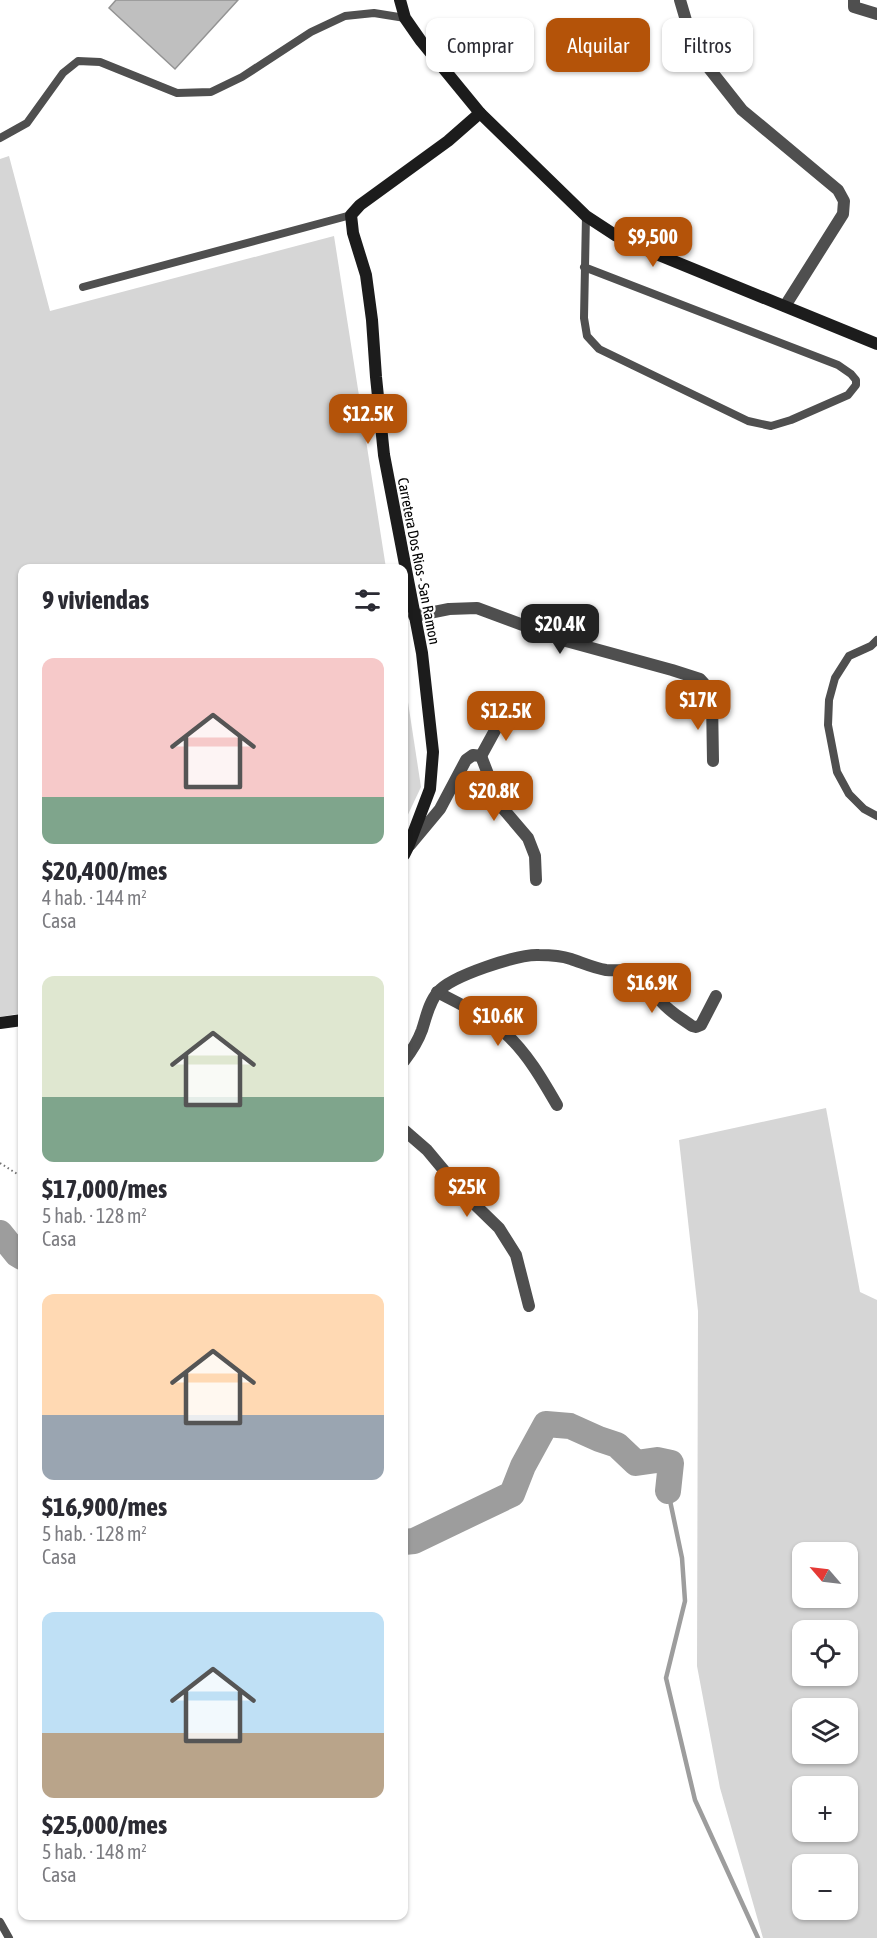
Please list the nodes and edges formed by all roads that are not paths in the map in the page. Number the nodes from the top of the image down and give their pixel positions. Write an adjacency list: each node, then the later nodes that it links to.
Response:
1 (400, 0): 5 (street)
2 (680, 0): 12 (street)
3 (854, 0): 4 (street)
4 (877, 14)
5 (405, 18): 6 (street); 7 (lane)
6 (480, 112): 8 (street); 9 (street)
7 (0, 138)
8 (351, 215): 11 (lane); 14 (street, Carretera Dos Rios - San Ramon)
9 (586, 216): 10 (lane); 12 (street)
10 (584, 267): 10 (lane)
11 (83, 287)
12 (785, 306): 13 (street)
13 (877, 344)
14 (404, 564)
15 (408, 584): 16 (street, Carretera Dos Rios - San Ramon)
16 (414, 616): 20 (street); 22 (street, Carretera Dos Rios - San Ramon)
17 (877, 640): 21 (lane)
18 (504, 714): 19 (street)
19 (481, 756): 23 (street); 24 (street)
20 (713, 761)
21 (877, 816)
22 (408, 846)
23 (408, 848)
24 (536, 880)
25 (438, 992): 26 (street); 29 (street); 30 (street)
26 (716, 996)
27 (18, 1021): 28 (street)
28 (0, 1023)
29 (408, 1056)
30 (556, 1104)
31 (408, 1133): 32 (street)
32 (529, 1306)
33 (0, 1922): 34 (lane)
34 (9, 1938)

